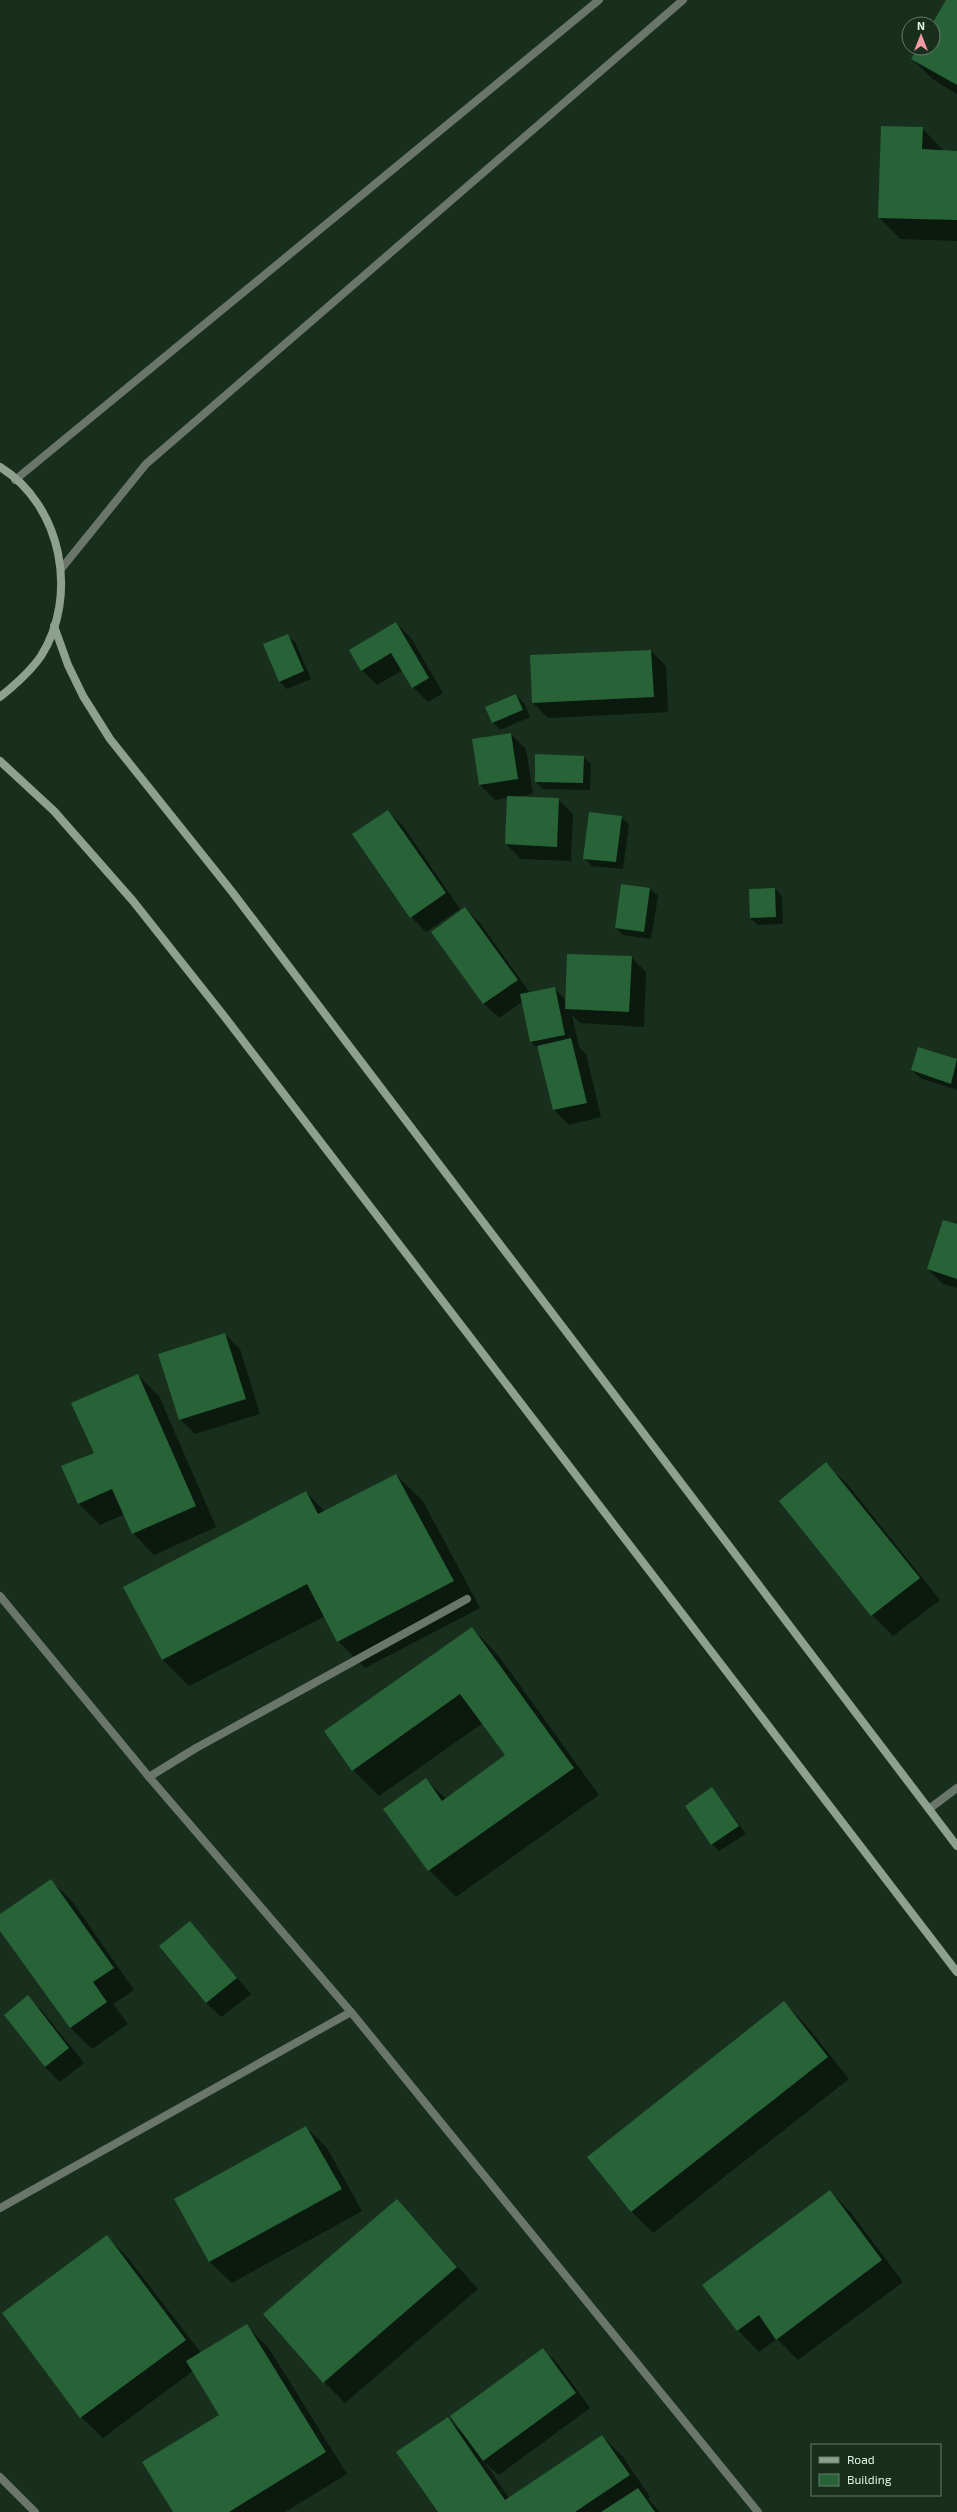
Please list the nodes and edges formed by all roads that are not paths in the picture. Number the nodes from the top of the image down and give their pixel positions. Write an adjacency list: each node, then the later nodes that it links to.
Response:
1 (599, 0): 4 (street)
2 (683, 0): 5 (street)
3 (0, 467): 4 (main road)
4 (15, 480): 5 (main road)
5 (61, 569): 6 (main road)
6 (54, 626): 7 (main road); 13 (main road)
7 (0, 696)
8 (0, 761): 15 (main road)
9 (0, 1596): 11 (street)
10 (467, 1599): 11 (street)
11 (149, 1777): 16 (street)
12 (957, 1788): 13 (street)
13 (929, 1809): 14 (main road)
14 (957, 1846)
15 (957, 1972)
16 (352, 2012): 17 (street); 20 (street)
17 (0, 2208)
18 (0, 2477): 19 (street)
19 (35, 2512)
20 (758, 2512)

